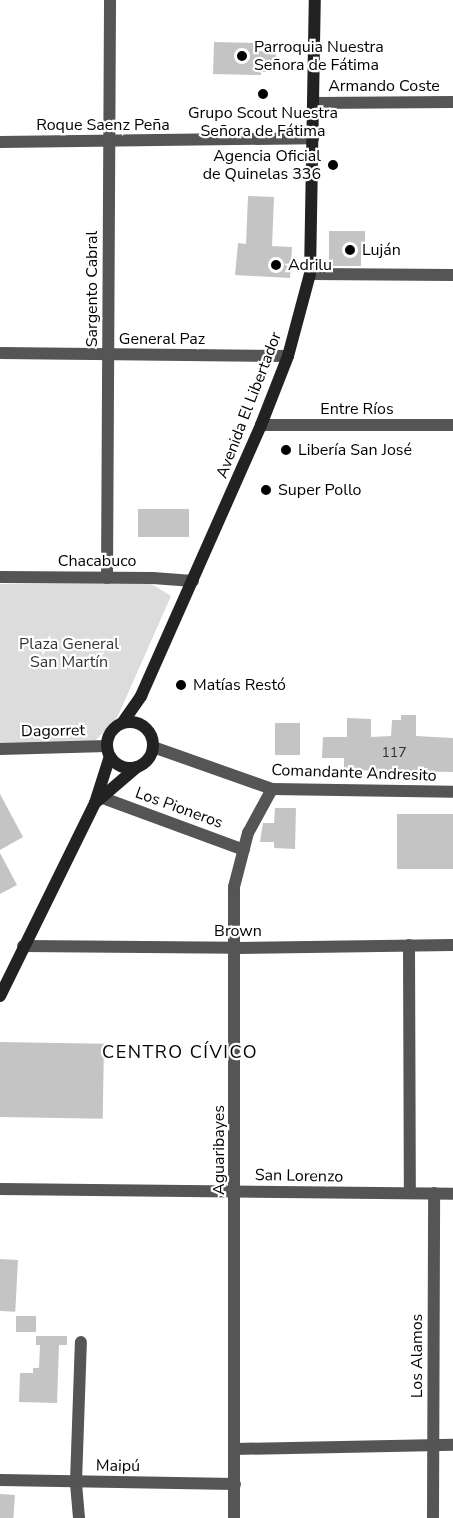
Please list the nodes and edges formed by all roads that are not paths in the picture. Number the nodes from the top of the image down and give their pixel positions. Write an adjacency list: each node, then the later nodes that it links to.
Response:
1 (110, 0): 7 (street, Sargento Cabral)
2 (315, 0): 4 (main road, Avenida El Libertador)
3 (453, 102): 4 (street, Armando Coste)
4 (314, 103): 5 (main road, Avenida El Libertador)
5 (313, 138): 7 (street, Roque Saenz Peña); 8 (main road, Avenida El Libertador)
6 (0, 142): 7 (street, Roque Saenz Peña)
7 (109, 142): 11 (street, Sargento Cabral)
8 (310, 274): 9 (street); 12 (main road, Avenida El Libertador)
9 (453, 275)
10 (0, 353): 11 (street, General Paz)
11 (109, 356): 12 (street, General Paz); 16 (street, Sargento Cabral)
12 (288, 356): 13 (main road, Avenida El Libertador)
13 (261, 425): 14 (street, Entre Ríos); 17 (main road, Avenida El Libertador)
14 (453, 425)
15 (0, 577): 16 (street, Chacabuco)
16 (107, 578): 17 (street, Chacabuco)
17 (193, 581): 18 (main road, Avenida El Libertador)
18 (141, 696): 19 (main road, Avenida El Libertador); 20 (main road, Avenida El Libertador)
19 (123, 722): 20 (main road); 23 (main road)
20 (143, 725): 21 (main road)
21 (153, 747): 24 (main road); 25 (street, Comandante Andresito)
22 (0, 748): 23 (street, Dagorret)
23 (108, 751): 24 (main road); 27 (main road)
24 (137, 767): 27 (main road)
25 (272, 789): 26 (street, Comandante Andresito); 28 (street, Aguaribayes)
26 (453, 792)
27 (99, 800): 28 (street, Los Pioneros); 31 (main road)
28 (244, 850): 32 (street, Aguaribayes)
29 (408, 945): 30 (street, Brown); 32 (street, Brown); 36 (street)
30 (453, 945)
31 (22, 946): 32 (street, Brown); 33 (main road)
32 (235, 948): 35 (street, Aguaribayes)
33 (0, 996)
34 (0, 1189): 35 (street, San Lorenzo)
35 (235, 1191): 36 (street, San Lorenzo); 42 (street, Aguaribayes)
36 (410, 1193): 37 (street, San Lorenzo)
37 (434, 1193): 38 (street, San Lorenzo); 40 (street, Los Alamos)
38 (453, 1194)
39 (81, 1342): 44 (street)
40 (433, 1445): 41 (street); 42 (street); 48 (street, Los Alamos)
41 (453, 1445)
42 (236, 1449): 45 (street, Aguaribayes)
43 (0, 1480): 44 (street, Maipú)
44 (76, 1482): 45 (street, Maipú); 46 (street)
45 (235, 1484): 47 (street, Aguaribayes)
46 (79, 1518)
47 (234, 1518)
48 (433, 1518)

